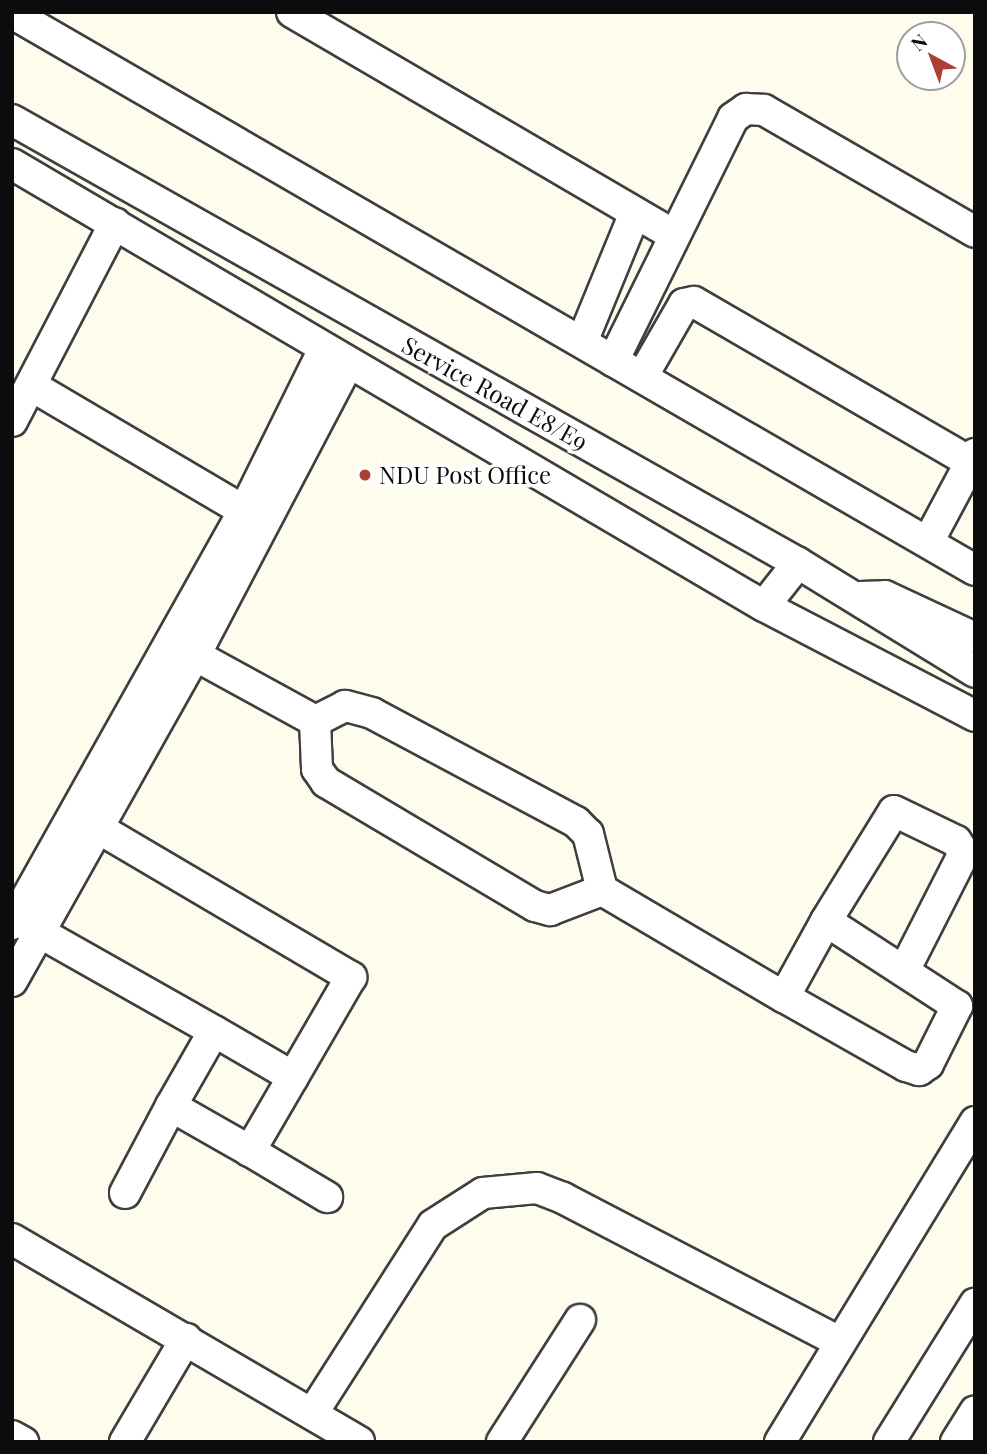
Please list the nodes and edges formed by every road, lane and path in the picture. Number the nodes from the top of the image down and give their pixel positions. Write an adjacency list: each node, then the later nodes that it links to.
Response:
1 (292, 12): 5 (street)
2 (12, 13): 9 (street)
3 (12, 120): 18 (street, Service Road E8/E9)
4 (12, 164): 6 (street, Service Road E8/E9)
5 (635, 213): 8 (street); 9 (street)
6 (115, 223): 10 (street, Service Road E8/E9); 13 (street)
7 (975, 232): 8 (street)
8 (672, 234): 11 (street)
9 (582, 342): 11 (street)
10 (335, 359): 16 (street); 21 (street, Service Road E8/E9); 23 (street)
11 (613, 361): 12 (street)
12 (642, 377): 15 (street); 17 (street)
13 (32, 386): 14 (street); 16 (street)
14 (12, 421)
15 (973, 460): 17 (street)
16 (244, 511): 23 (street)
17 (928, 542): 19 (street)
18 (798, 563): 20 (street, Service Road E8/E9); 21 (street)
19 (975, 570)
20 (853, 597): 22 (street); 24 (street, Service Road E8/E9)
21 (764, 606): 25 (street, Service Road E8/E9)
22 (975, 638)
23 (183, 648): 26 (street); 27 (street); 30 (street)
24 (975, 672)
25 (975, 716)
26 (314, 721): 28 (street); 28 (street)
27 (98, 828): 30 (street); 35 (street)
28 (602, 890): 33 (street)
29 (826, 921): 31 (street); 31 (street); 33 (street)
30 (22, 925): 32 (street); 34 (street)
31 (905, 969): 33 (street)
32 (12, 981)
33 (785, 997)
34 (214, 1031): 35 (street); 36 (street)
35 (293, 1077): 38 (street)
36 (171, 1106): 38 (street); 39 (street)
37 (975, 1122): 45 (street)
38 (250, 1151): 40 (street)
39 (125, 1193)
40 (327, 1197)
41 (12, 1238): 44 (street)
42 (975, 1304): 54 (street)
43 (580, 1320): 52 (street)
44 (186, 1339): 47 (street); 50 (street)
45 (840, 1342): 47 (street); 53 (street)
46 (975, 1412): 55 (street)
47 (313, 1415): 51 (street)
48 (12, 1436): 49 (street)
49 (23, 1442)
50 (125, 1442)
51 (359, 1442)
52 (502, 1442)
53 (780, 1442)
54 (889, 1442)
55 (956, 1442)

